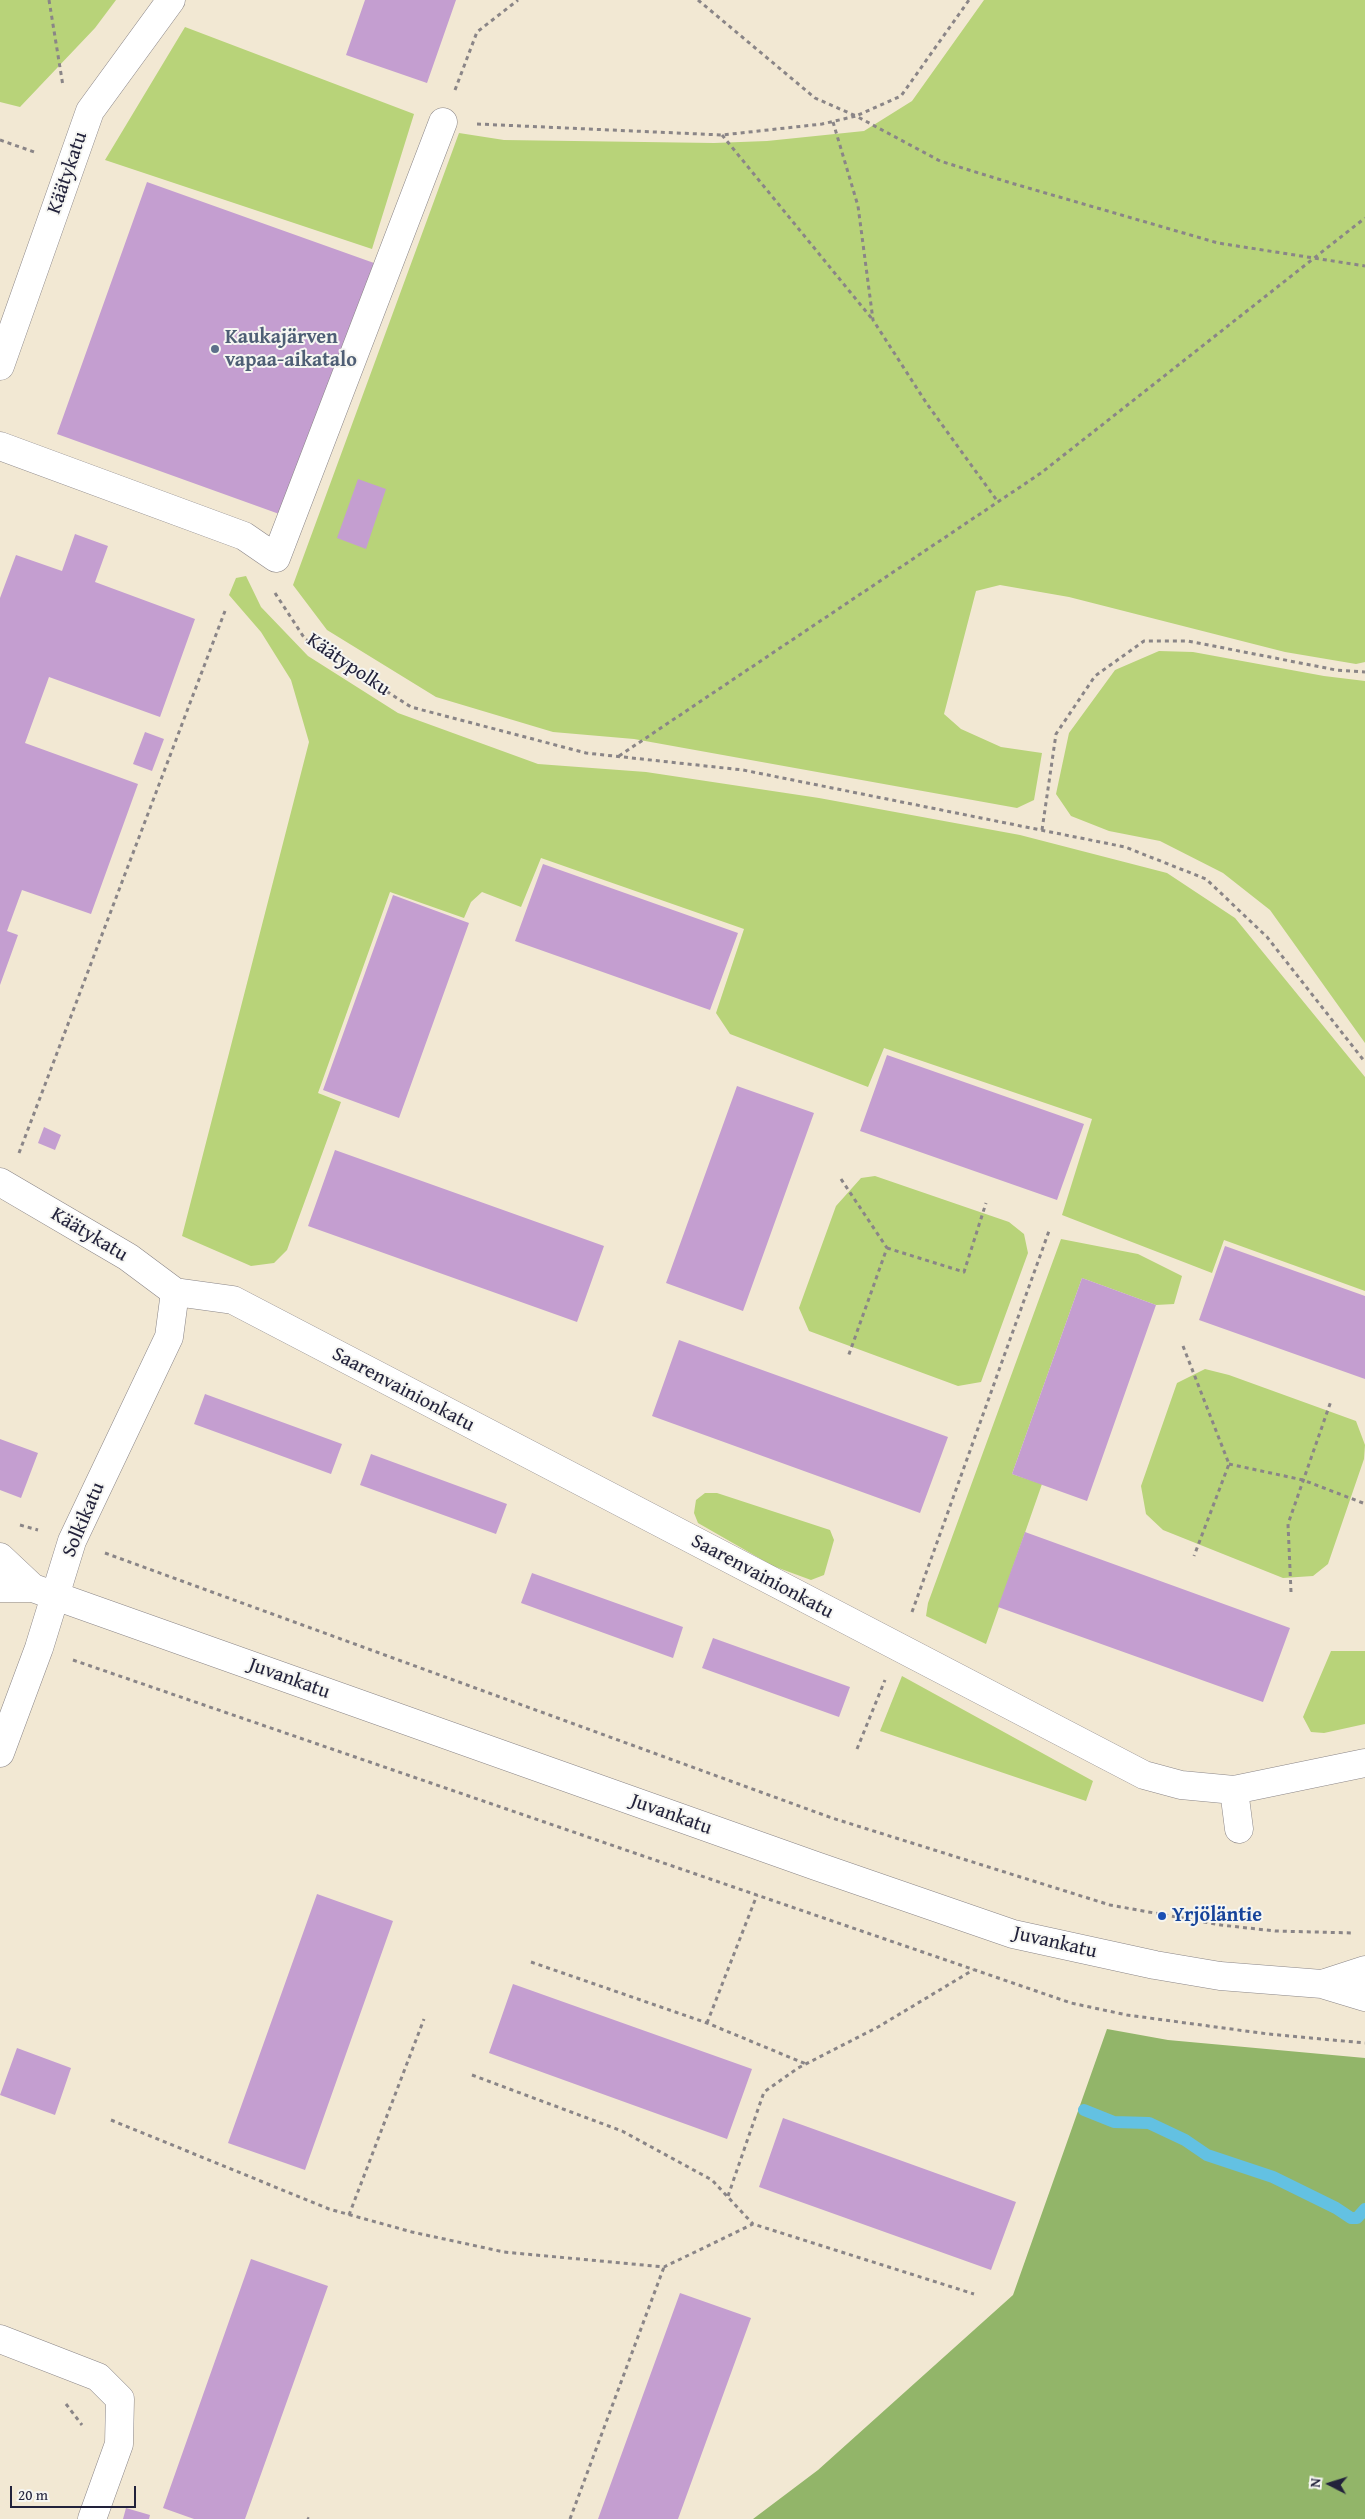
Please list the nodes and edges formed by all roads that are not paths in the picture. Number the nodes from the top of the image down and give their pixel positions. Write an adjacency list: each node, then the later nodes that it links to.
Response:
1 (171, 0): 3 (street, Käätykatu)
2 (443, 122): 4 (street)
3 (0, 366)
4 (0, 446)
5 (3, 1184): 6 (street, Käätykatu)
6 (176, 1292): 9 (street, Solkikatu); 12 (street, Saarenvainionkatu)
7 (0, 1557): 9 (street, Juvankatu)
8 (0, 1588): 9 (street, Juvankatu)
9 (44, 1592): 10 (street, Solkikatu); 15 (street, Juvankatu)
10 (0, 1753)
11 (1365, 1763): 12 (street, Saarenvainionkatu)
12 (1234, 1790): 13 (street)
13 (1239, 1829)
14 (1365, 1970): 15 (street, Juvankatu)
15 (1322, 1984): 16 (street, Juvankatu)
16 (1365, 1997)
17 (0, 2339): 18 (street)
18 (92, 2519)

